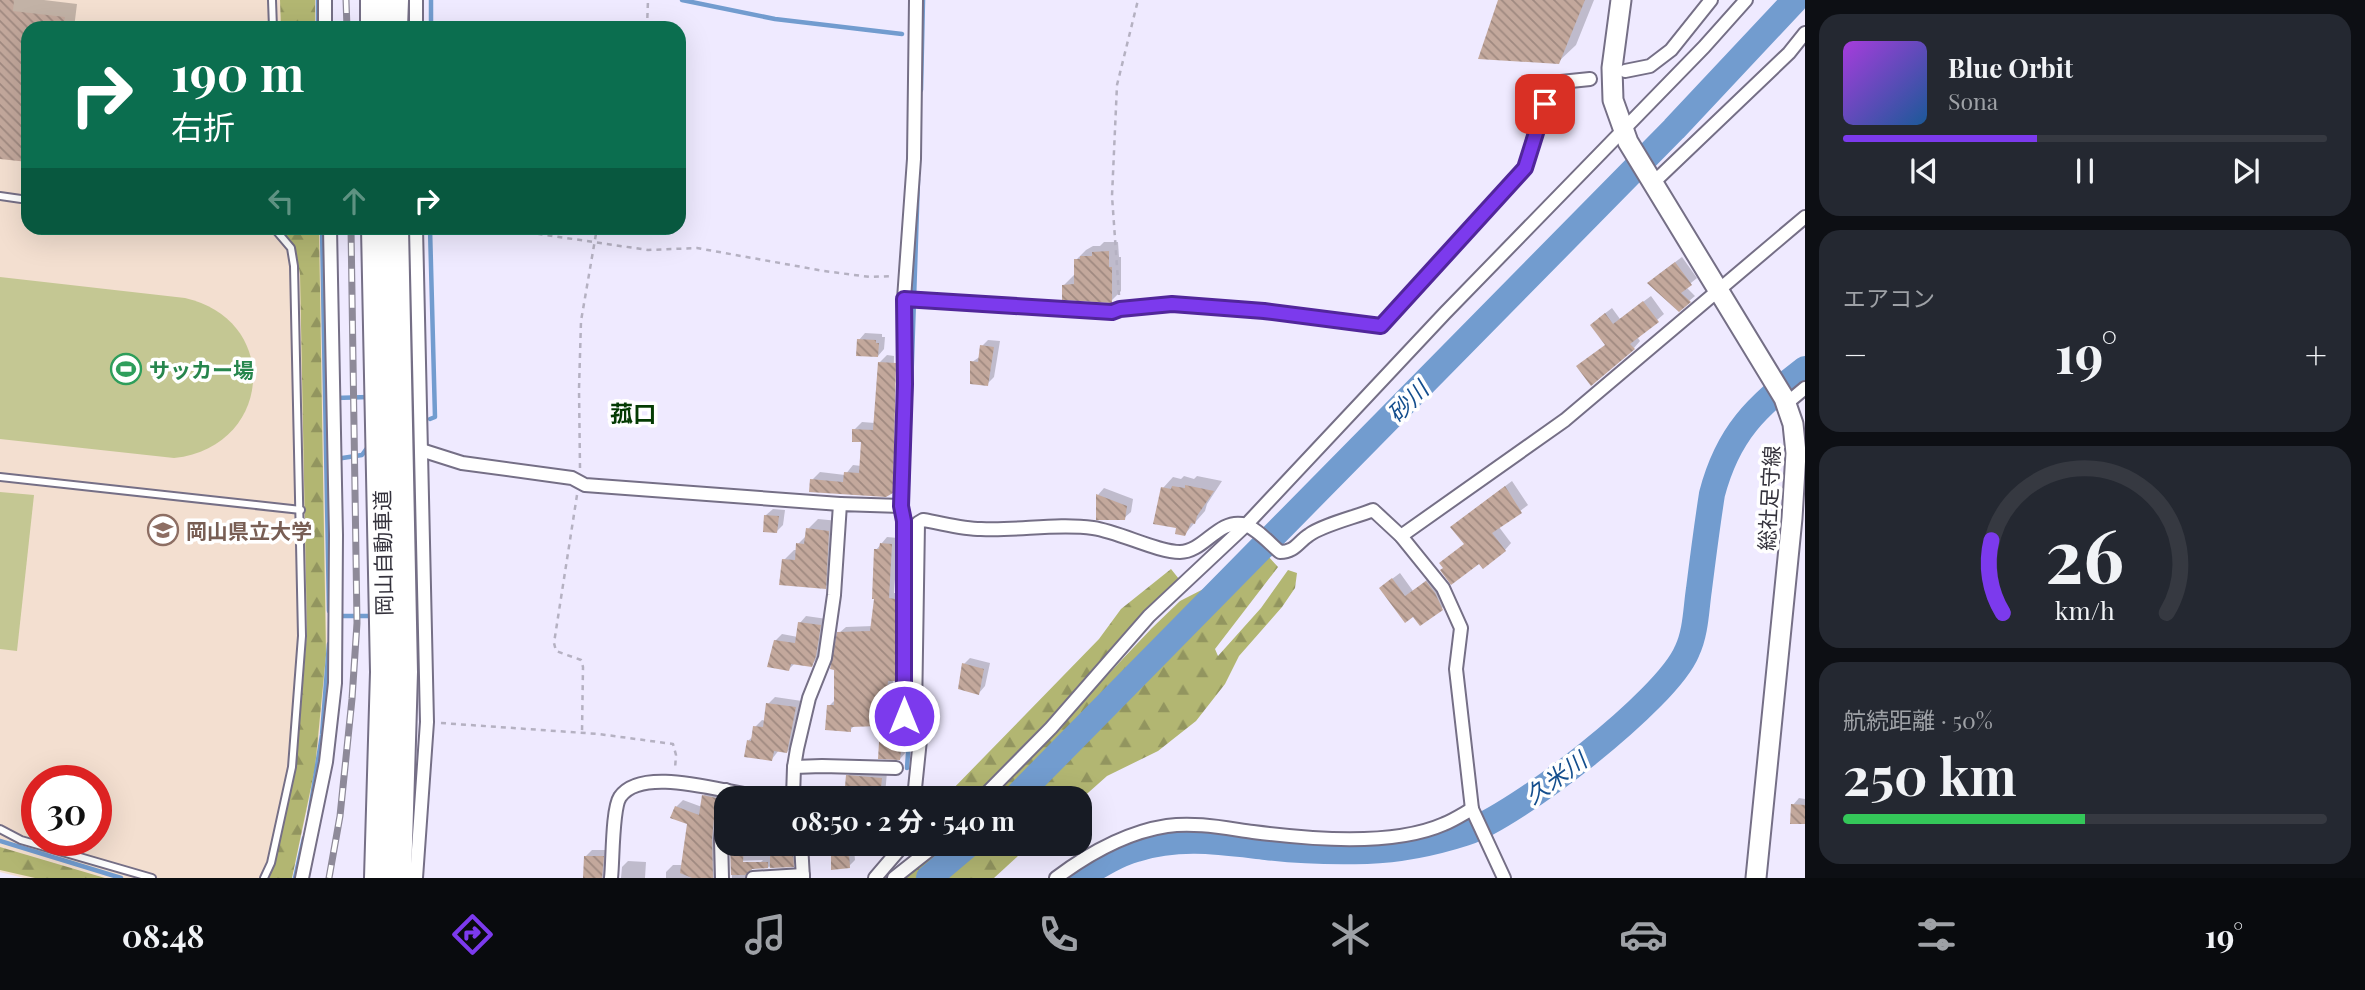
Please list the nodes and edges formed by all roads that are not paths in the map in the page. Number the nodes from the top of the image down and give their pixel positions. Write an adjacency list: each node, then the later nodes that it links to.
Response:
1 (272, 0): 10 (lane)
2 (325, 0): 11 (street)
3 (373, 0): 12 (highway)
4 (396, 0): 13 (highway)
5 (416, 0): 14 (street)
6 (916, 0): 29 (street)
7 (1621, 0): 18 (main road, 総社足守線)
8 (1711, 0): 16 (street)
9 (1746, 0): 18 (street)
10 (273, 21)
11 (325, 21)
12 (373, 21)
13 (395, 21)
14 (416, 21)
15 (1805, 33): 19 (street)
16 (1625, 71)
17 (1590, 79): 29 (street)
18 (1626, 136): 19 (main road, 総社足守線); 38 (street)
19 (1651, 180): 28 (main road, 総社足守線)
20 (0, 196): 21 (lane)
21 (21, 199)
22 (1805, 217): 28 (street)
23 (280, 235): 36 (lane)
24 (330, 235): 56 (street)
25 (374, 235): 57 (highway, 岡山自動車道)
26 (396, 235): 58 (highway, 岡山自動車道)
27 (416, 235): 32 (street)
28 (1718, 290): 31 (main road, 総社足守線); 39 (street)
29 (911, 299): 35 (street)
30 (1805, 388): 31 (street)
31 (1786, 401): 67 (main road, 総社足守線)
32 (421, 450): 34 (street); 59 (street)
33 (0, 477): 36 (lane)
34 (841, 504): 35 (street); 41 (street)
35 (901, 506): 37 (street)
36 (301, 510): 55 (lane)
37 (910, 522): 38 (street); 40 (street); 44 (street)
38 (1252, 529): 39 (street); 45 (street)
39 (1401, 536): 47 (street)
40 (904, 742)
41 (794, 767): 42 (street); 43 (street)
42 (896, 768)
43 (793, 786)
44 (916, 786)
45 (994, 786)
46 (714, 788): 60 (street)
47 (1473, 812): 65 (street); 66 (street)
48 (0, 830): 54 (lane)
49 (721, 856): 61 (street)
50 (802, 856): 53 (street)
51 (894, 856): 63 (street)
52 (922, 856): 64 (street)
53 (803, 877): 62 (street)
54 (152, 878)
55 (264, 878)
56 (302, 878)
57 (377, 878)
58 (399, 878)
59 (416, 878)
60 (611, 878)
61 (722, 878)
62 (753, 878)
63 (876, 878)
64 (894, 878)
65 (1056, 878)
66 (1504, 878)
67 (1756, 878)

